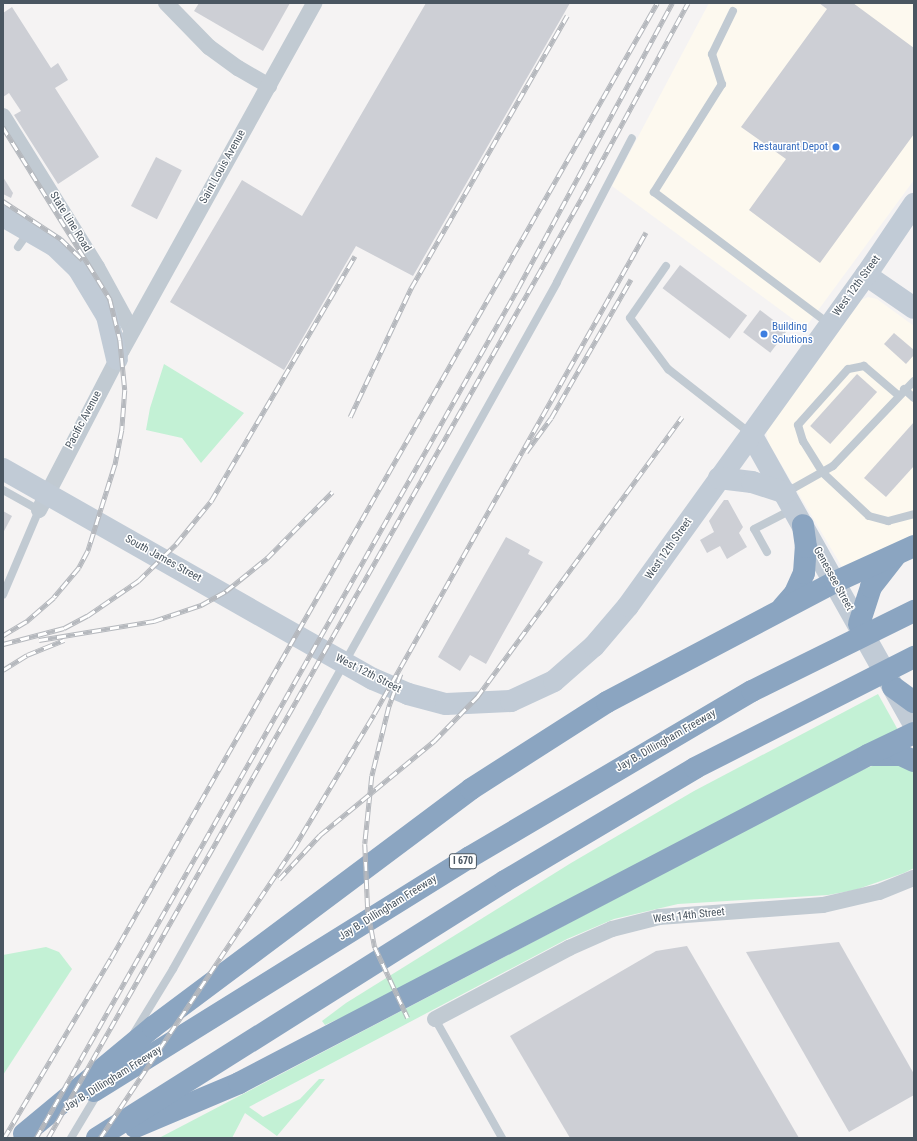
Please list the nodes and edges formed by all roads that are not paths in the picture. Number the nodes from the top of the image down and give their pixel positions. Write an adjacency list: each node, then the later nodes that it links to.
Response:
1 (314, 3): 4 (street, Saint Louis Avenue)
2 (172, 5): 4 (street)
3 (733, 11): 12 (lane)
4 (269, 86): 13 (street, Saint Louis Avenue)
5 (3, 116): 13 (street, State Line Road)
6 (632, 138): 44 (lane)
7 (914, 204): 10 (main road, West 12th Street)
8 (3, 216): 14 (main road)
9 (666, 266): 18 (lane)
10 (866, 275): 11 (main road); 12 (main road, West 12th Street)
11 (914, 308)
12 (829, 324): 18 (main road, West 12th Street)
13 (132, 331): 14 (street, Pacific Avenue)
14 (117, 359): 24 (street, Pacific Avenue)
15 (914, 381): 16 (lane)
16 (901, 392): 17 (lane); 20 (lane); 20 (lane)
17 (914, 398)
18 (751, 434): 21 (main road, West 12th Street); 23 (main road, Genessee Street)
19 (3, 469): 33 (main road, South James Street)
20 (822, 472): 23 (lane); 25 (lane)
21 (719, 478): 23 (main road); 33 (main road, West 12th Street)
22 (3, 490): 24 (lane)
23 (794, 509): 27 (lane); 28 (main road, Genessee Street); 31 (highway)
24 (39, 510): 29 (lane)
25 (914, 514)
26 (905, 550): 28 (highway); 32 (highway)
27 (767, 552)
28 (835, 582): 31 (highway); 32 (main road, Genessee Street)
29 (3, 595)
30 (914, 611): 43 (highway, Jay B. Dillingham Freeway / I 670)
31 (778, 612): 43 (highway)
32 (858, 624): 35 (main road, Genessee Street)
33 (322, 650)
34 (914, 657): 45 (highway)
35 (893, 687): 36 (highway); 37 (main road, Genessee Street)
36 (914, 702)
37 (914, 725)
38 (914, 733): 39 (highway)
39 (868, 755): 40 (highway); 46 (highway)
40 (914, 761)
41 (914, 878): 42 (street, West 14th Street)
42 (435, 1019): 47 (lane)
43 (21, 1136)
44 (70, 1138)
45 (97, 1138)
46 (108, 1138)
47 (502, 1138)

